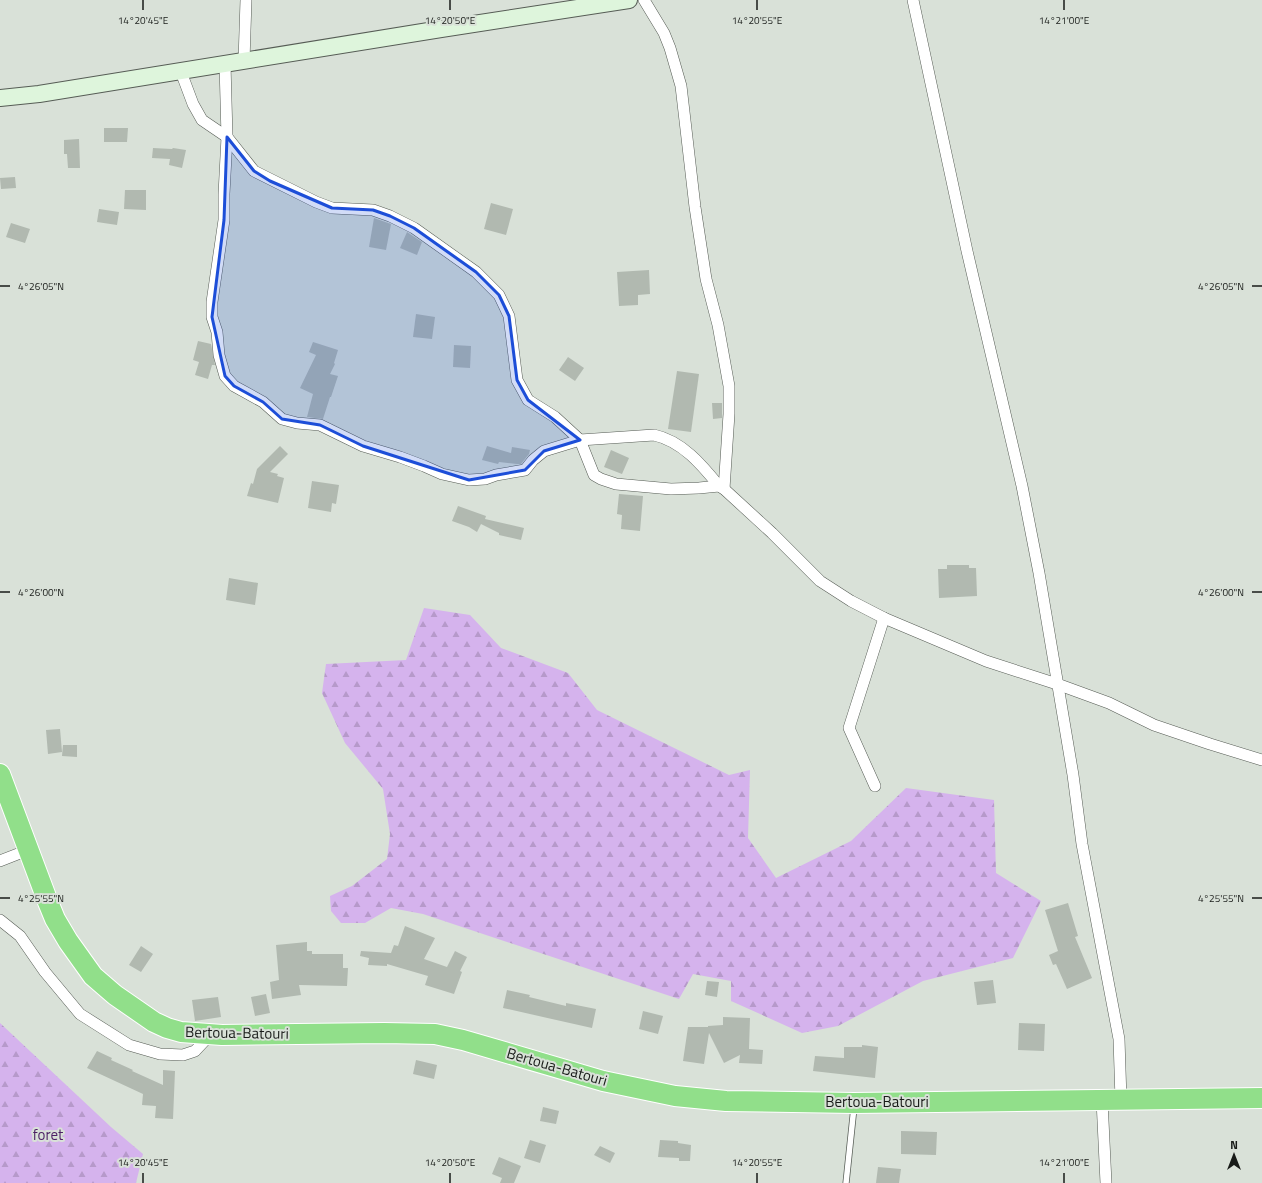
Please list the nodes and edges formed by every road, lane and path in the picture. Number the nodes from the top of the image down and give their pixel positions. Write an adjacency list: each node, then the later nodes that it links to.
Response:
1 (246, 0): 5 (street)
2 (629, 0): 5 (street)
3 (644, 0): 11 (street)
4 (913, 0): 13 (street)
5 (244, 61): 6 (street)
6 (225, 64): 7 (street); 9 (street)
7 (181, 72): 8 (street); 9 (street)
8 (0, 98)
9 (227, 137): 10 (street); 10 (street)
10 (580, 440): 11 (street); 11 (street)
11 (722, 488): 12 (street)
12 (884, 618): 13 (street); 16 (street)
13 (1057, 684): 14 (street); 22 (street)
14 (1262, 760)
15 (0, 774): 17 (highway, Bertoua-Batouri)
16 (875, 786)
17 (28, 850): 18 (street); 20 (highway, Bertoua-Batouri)
18 (0, 861)
19 (0, 920): 20 (street)
20 (210, 1035): 23 (highway, Bertoua-Batouri)
21 (1262, 1098): 22 (highway, Bertoua-Batouri)
22 (1112, 1100): 23 (highway, Bertoua-Batouri); 25 (street)
23 (854, 1102): 24 (lane)
24 (846, 1183)
25 (1106, 1183)

